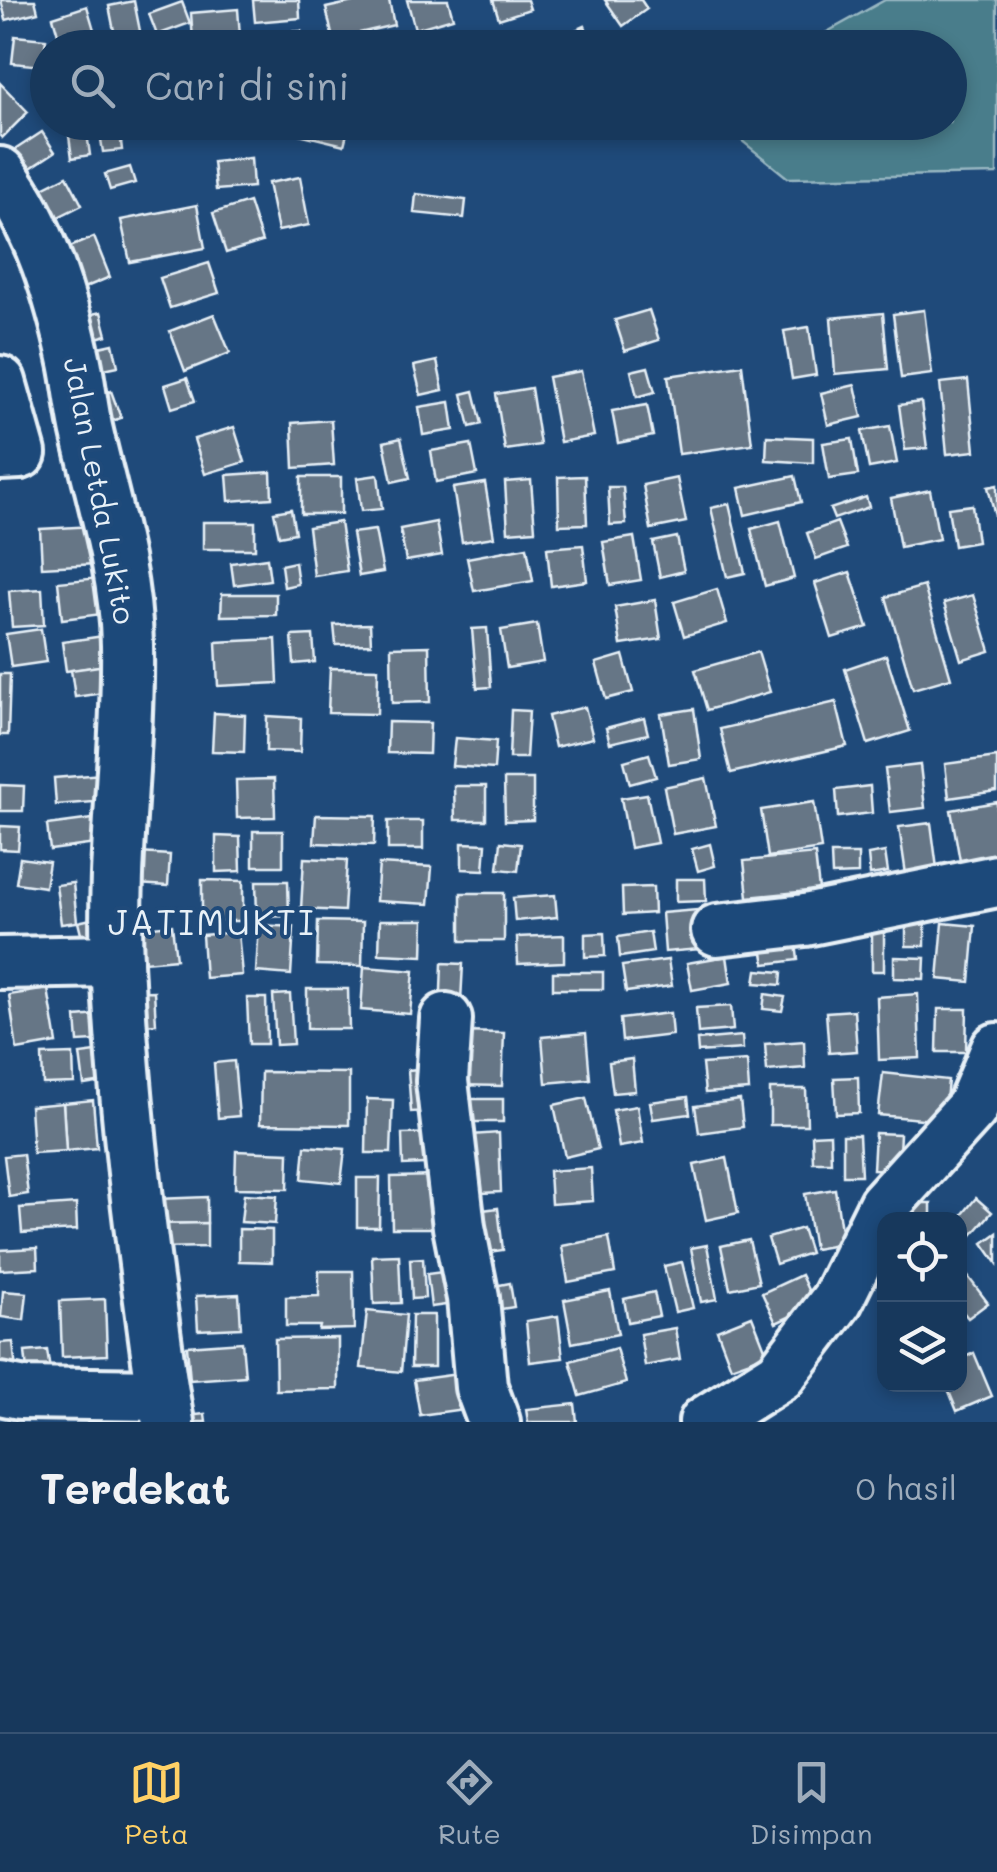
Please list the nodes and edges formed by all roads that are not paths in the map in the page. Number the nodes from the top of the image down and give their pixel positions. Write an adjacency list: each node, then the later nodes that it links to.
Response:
1 (0, 173): 3 (street, Jalan Letda Lukito)
2 (0, 382): 4 (street)
3 (86, 430): 4 (street); 8 (street, Jalan Letda Lukito)
4 (10, 453)
5 (997, 881): 6 (street)
6 (717, 930)
7 (0, 962): 8 (street)
8 (117, 962): 12 (street, Jalan Letda Lukito)
9 (446, 1019): 13 (street)
10 (997, 1049): 14 (street)
11 (12, 1401): 12 (street)
12 (165, 1408)
13 (494, 1422)
14 (705, 1422)

